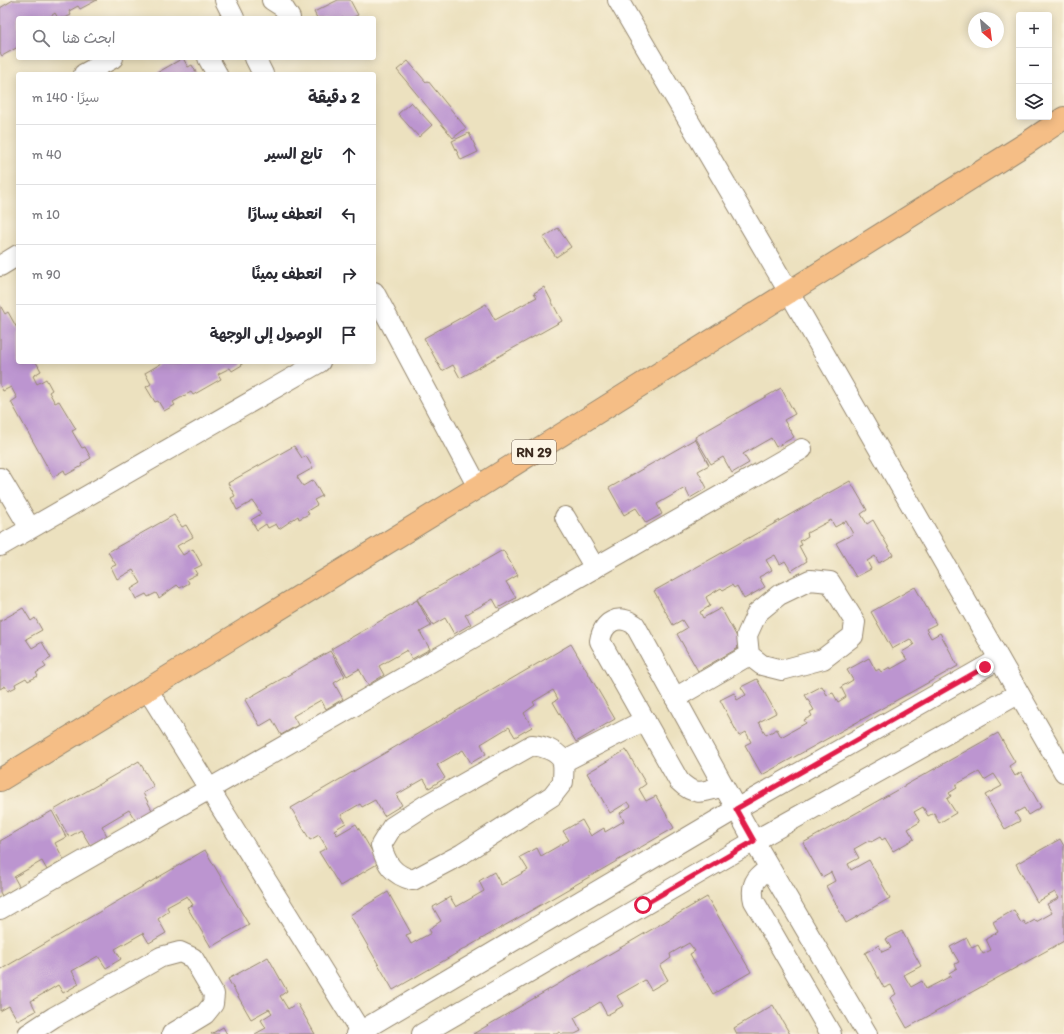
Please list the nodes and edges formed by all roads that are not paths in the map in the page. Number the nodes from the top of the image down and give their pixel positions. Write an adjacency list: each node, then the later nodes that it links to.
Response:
1 (225, 0): 4 (street)
2 (272, 0): 5 (street)
3 (618, 0): 15 (street)
4 (233, 16)
5 (289, 16)
6 (109, 60): 9 (street)
7 (209, 60): 10 (street)
8 (256, 60): 11 (street)
9 (88, 72)
10 (216, 72)
11 (262, 72)
12 (1064, 118): 15 (main road, RN 29)
13 (16, 256): 14 (street)
14 (0, 266)
15 (789, 292): 21 (main road, RN 29); 27 (street)
16 (376, 301): 17 (street)
17 (382, 327): 21 (street)
18 (317, 364): 23 (street)
19 (802, 449): 25 (street)
20 (0, 478): 23 (street)
21 (478, 487): 28 (main road, RN 29)
22 (564, 517): 25 (street)
23 (30, 528): 24 (street)
24 (0, 546)
25 (596, 568): 36 (street)
26 (749, 655): 26 (street); 30 (street)
27 (999, 659): 29 (street); 37 (street)
28 (147, 690): 34 (main road, RN 29); 36 (street)
29 (1018, 694): 33 (street); 38 (street)
30 (675, 698): 31 (street); 35 (street)
31 (645, 720): 32 (street); 35 (street)
32 (563, 762): 32 (street)
33 (1064, 772)
34 (0, 780)
35 (723, 786): 37 (street)
36 (210, 789): 40 (street); 41 (street)
37 (736, 809): 38 (street); 41 (street)
38 (754, 841): 39 (street); 44 (street)
39 (770, 869): 45 (street); 46 (street)
40 (0, 909)
41 (360, 1033)
42 (28, 1034): 43 (street)
43 (172, 1034)
44 (422, 1034)
45 (831, 1034)
46 (867, 1034)

